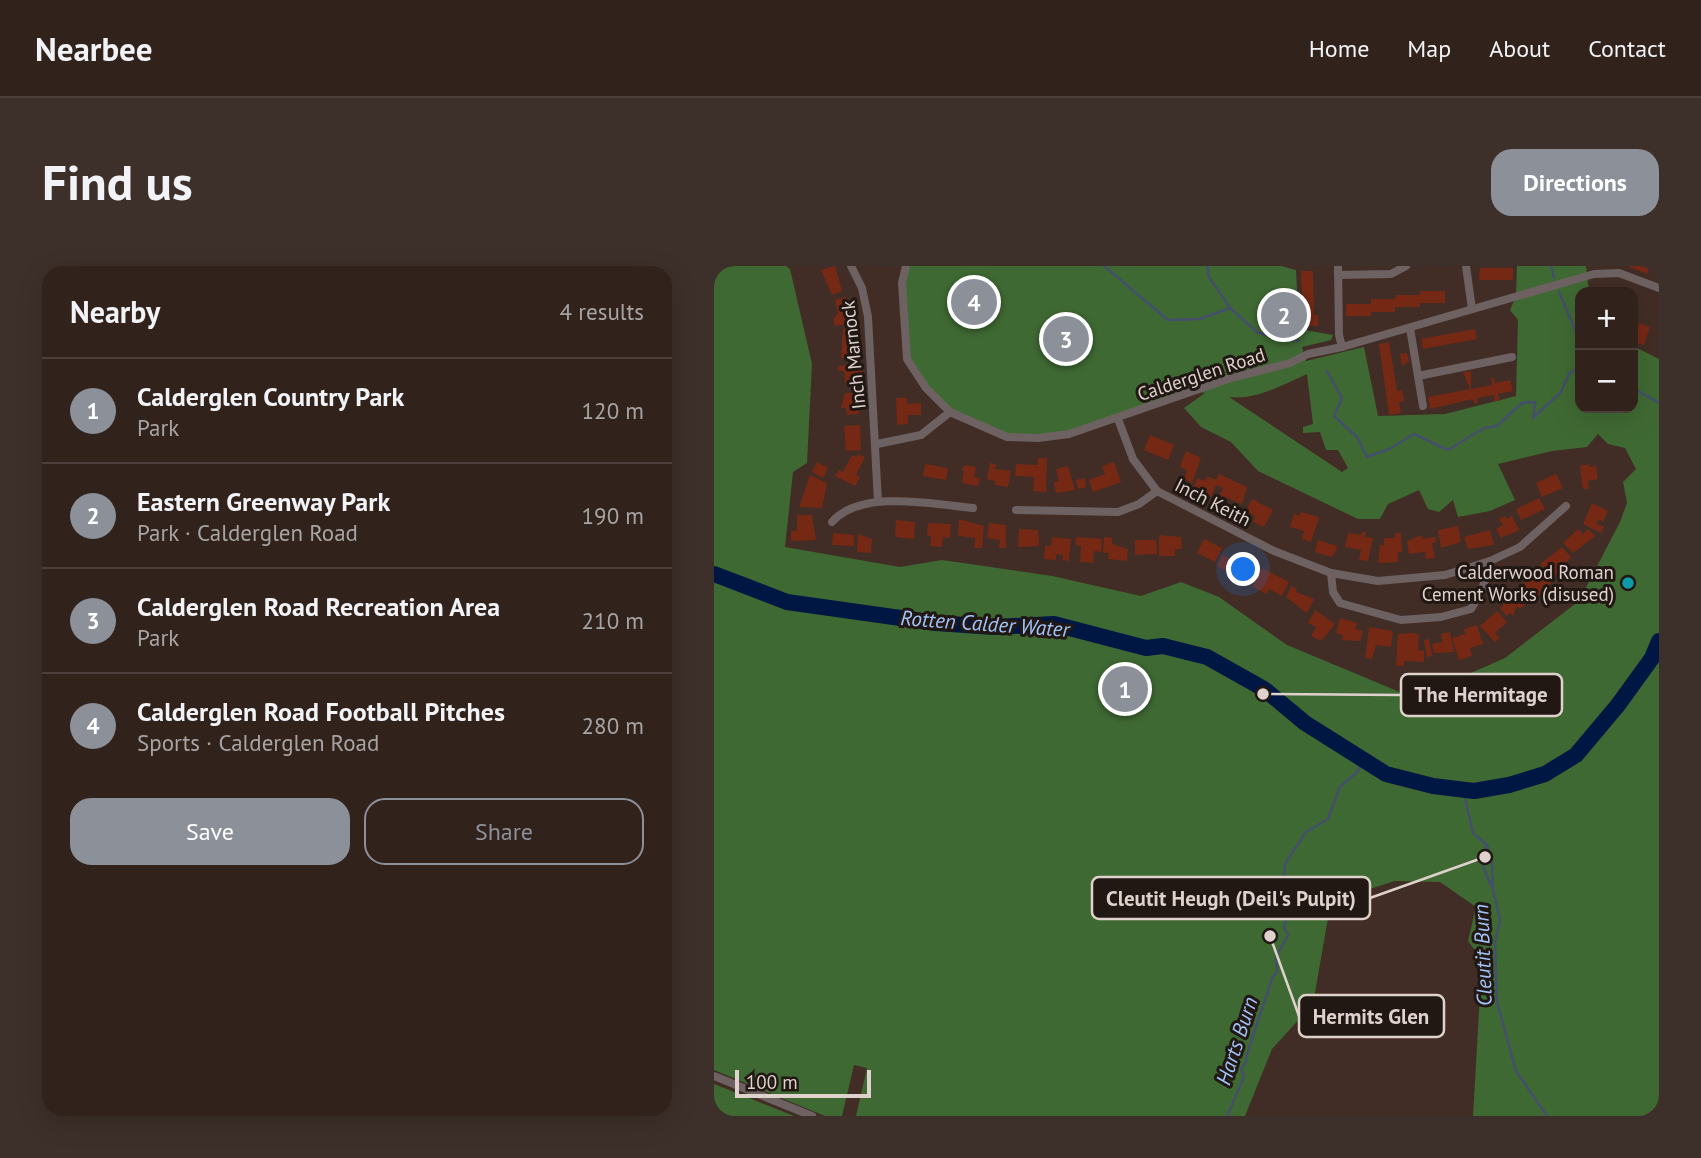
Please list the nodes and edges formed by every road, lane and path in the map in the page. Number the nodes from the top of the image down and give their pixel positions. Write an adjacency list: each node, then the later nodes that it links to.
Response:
1 (851, 266): 15 (street, Inch Marnock)
2 (906, 266): 13 (street, Calderglen Road)
3 (1406, 266): 5 (street)
4 (1465, 266): 7 (street)
5 (1338, 270): 9 (street)
6 (1658, 285): 7 (street, Calderglen Road)
7 (1472, 309): 8 (street, Calderglen Road)
8 (1410, 328): 9 (street, Calderglen Road); 11 (street)
9 (1342, 347): 14 (street, Calderglen Road)
10 (1512, 357): 11 (street)
11 (1418, 376): 12 (street)
12 (1423, 406)
13 (950, 412): 14 (street, Calderglen Road); 15 (street)
14 (1118, 419): 16 (street, Inch Keith)
15 (877, 444): 17 (street, Inch Marnock)
16 (1157, 491): 20 (street); 23 (street, Inch Keith)
17 (878, 502): 19 (street); 21 (street)
18 (1566, 506): 22 (street, Inch Keith)
19 (972, 508)
20 (1016, 510)
21 (832, 522)
22 (1490, 562): 23 (street, Inch Keith); 23 (street)
23 (1331, 573)
24 (714, 1076): 25 (street)
25 (812, 1116)

